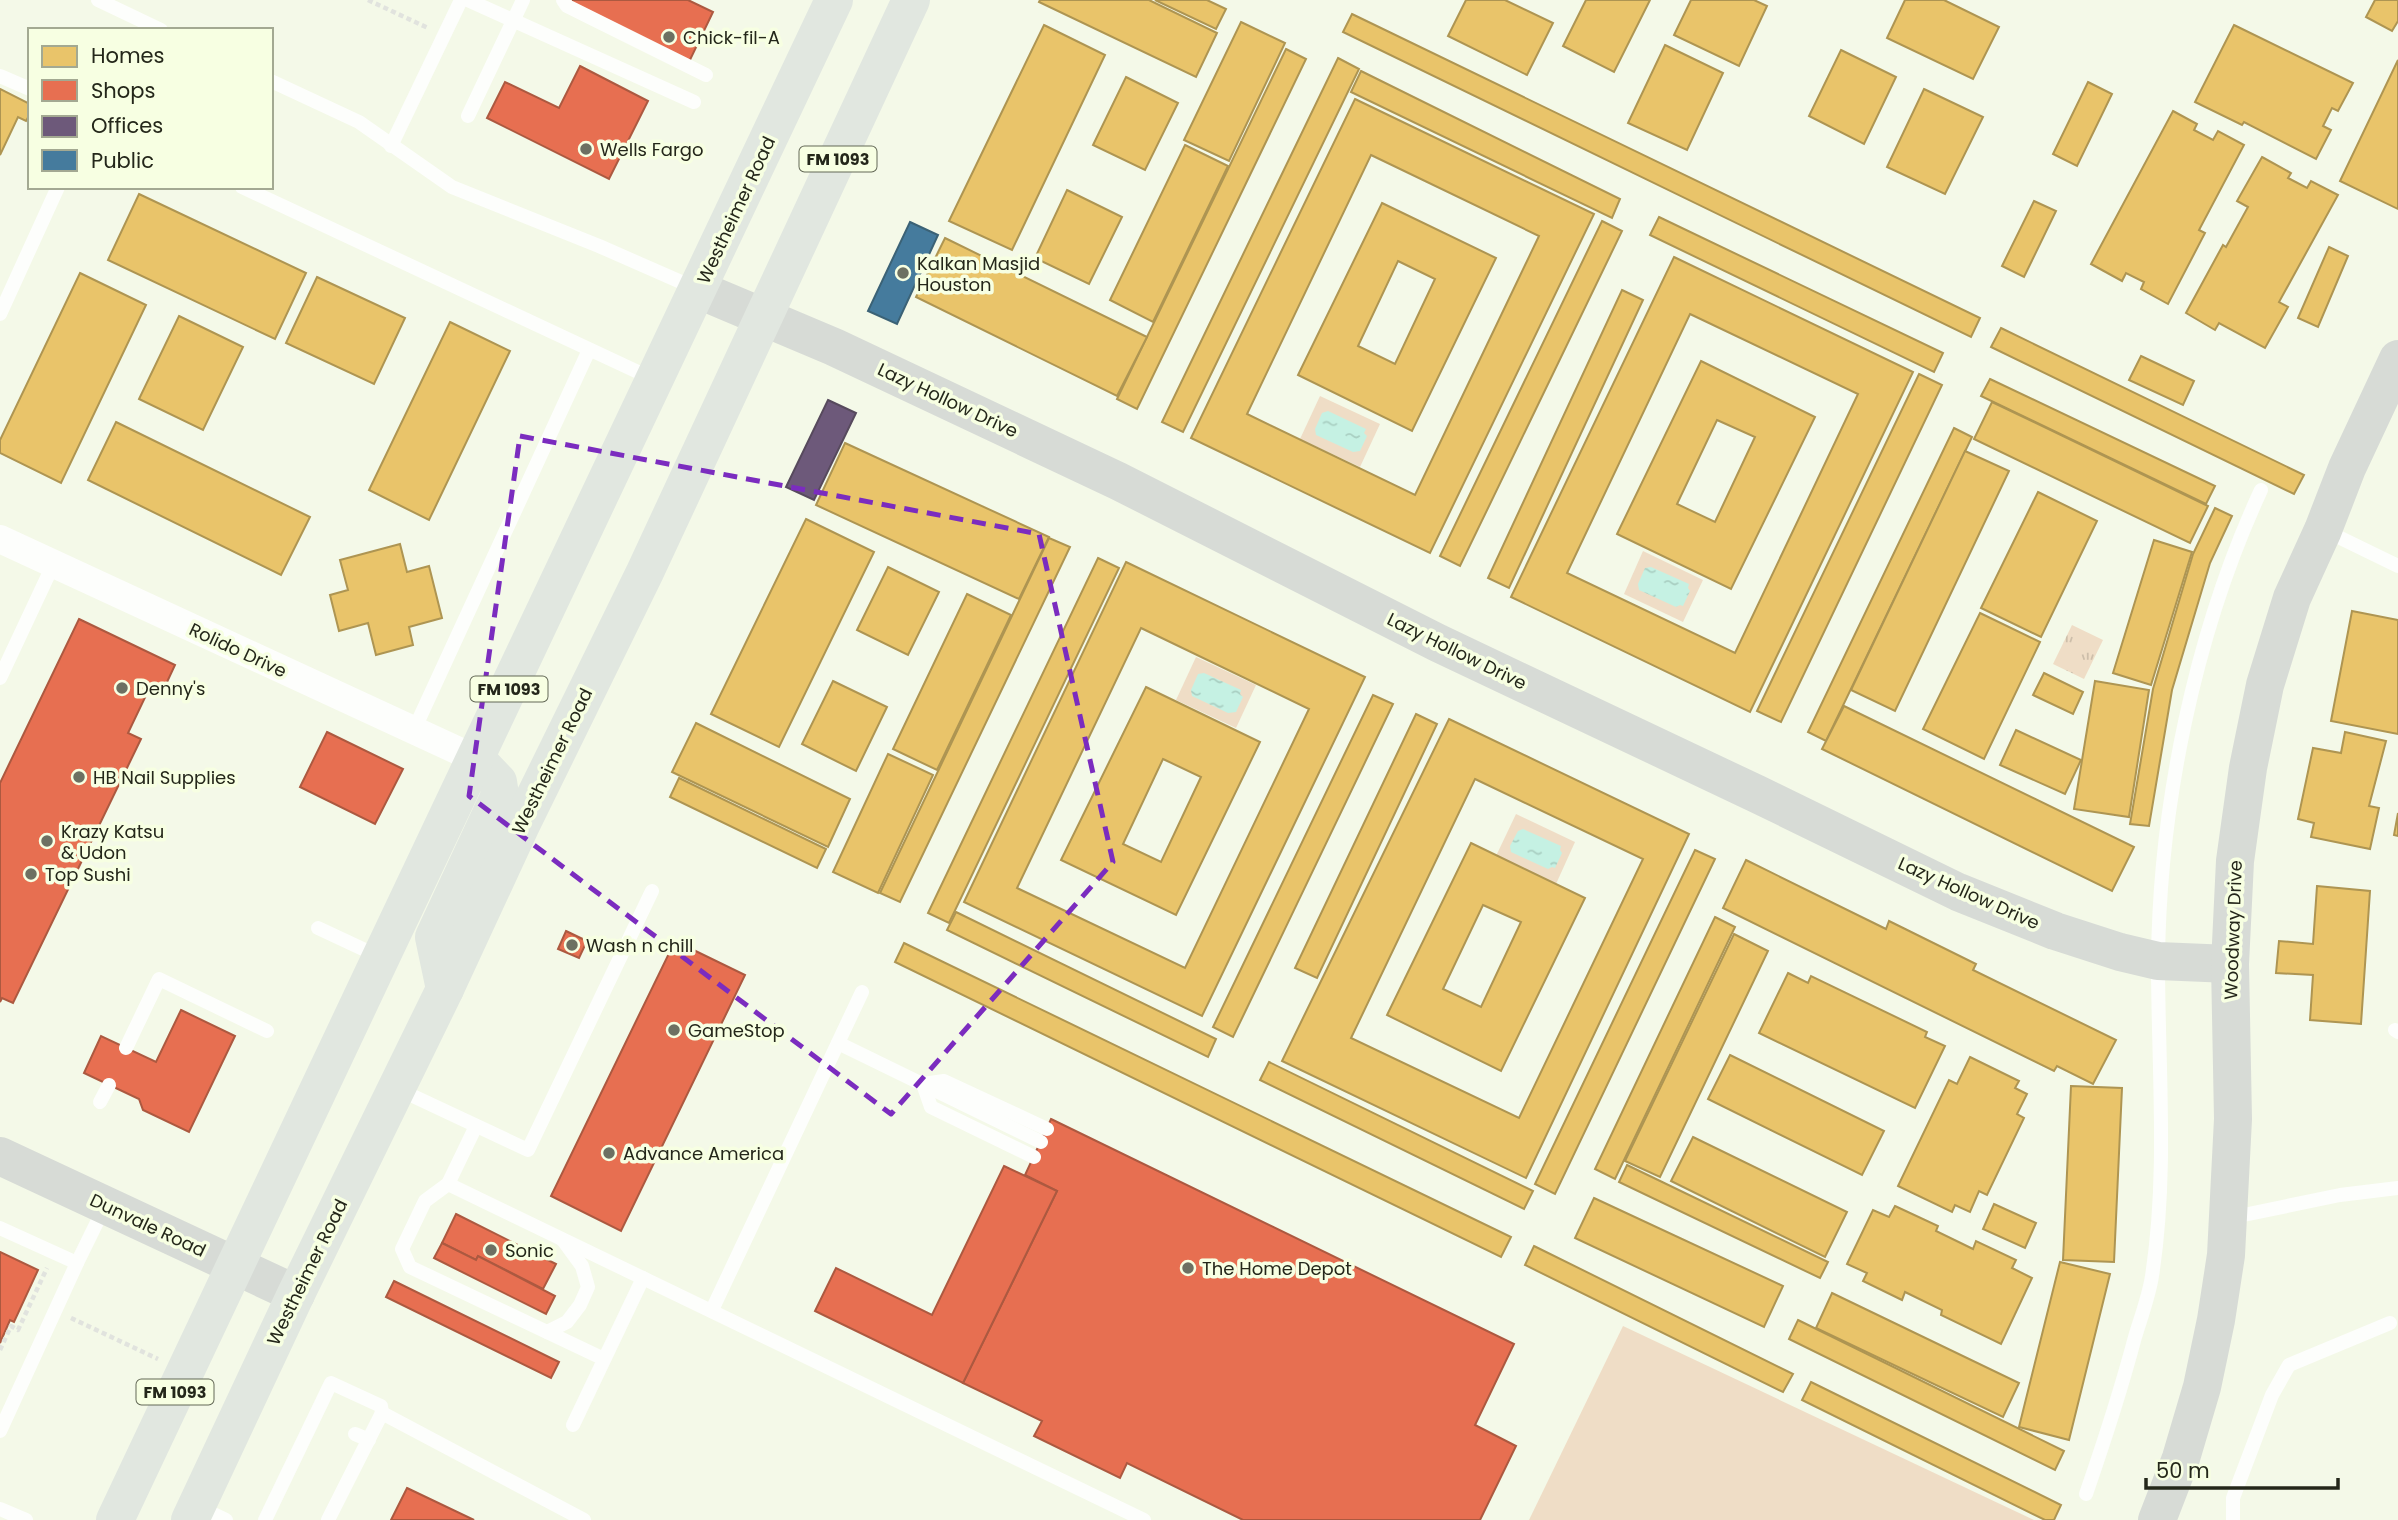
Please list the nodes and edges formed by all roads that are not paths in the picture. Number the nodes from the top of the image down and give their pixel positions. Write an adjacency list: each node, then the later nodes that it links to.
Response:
1 (98, 0): 9 (lane)
2 (461, 0): 16 (lane)
3 (468, 0): 8 (lane)
4 (523, 0): 8 (lane)
5 (563, 0): 10 (lane)
6 (834, 0): 19 (main road, Westheimer Road / FM 1093)
7 (911, 0): 21 (main road, Westheimer Road / FM 1093)
8 (514, 19): 14 (lane); 15 (lane)
9 (157, 28)
10 (706, 75)
11 (0, 76): 13 (lane)
12 (273, 82): 16 (lane)
13 (28, 88)
14 (694, 102)
15 (468, 116)
16 (391, 146): 19 (lane)
17 (57, 189): 20 (lane)
18 (246, 189): 22 (lane)
19 (699, 290): 21 (street, Lazy Hollow Drive); 24 (main road, Westheimer Road / FM 1093)
20 (0, 314)
21 (764, 318): 36 (street, Lazy Hollow Drive); 38 (main road, Westheimer Road / FM 1093)
22 (589, 350): 24 (lane); 31 (lane)
23 (2398, 359): 26 (street, Woodway Drive)
24 (654, 380): 32 (main road, Westheimer Road / FM 1093)
25 (2261, 490): 36 (lane)
26 (2323, 530): 29 (lane); 37 (street, Woodway Drive)
27 (0, 540): 28 (street, Rolido Drive)
28 (53, 565): 30 (lane); 31 (street, Rolido Drive)
29 (2398, 566)
30 (0, 678)
31 (414, 730): 32 (street, Rolido Drive)
32 (476, 759): 35 (main road, Westheimer Road / FM 1093); 38 (main road)
33 (652, 891): 47 (lane)
34 (318, 928): 35 (lane)
35 (381, 958): 58 (main road, Westheimer Road / FM 1093)
36 (2158, 961): 37 (street, Lazy Hollow Drive); 70 (lane)
37 (2230, 964): 54 (street, Woodway Drive)
38 (444, 989): 45 (main road, Westheimer Road / FM 1093)
39 (862, 992): 41 (lane)
40 (267, 1031): 42 (lane)
41 (838, 1044): 43 (lane); 61 (lane)
42 (126, 1048)
43 (923, 1084): 48 (lane); 50 (lane)
44 (109, 1085): 46 (lane)
45 (396, 1089): 47 (lane); 60 (main road, Westheimer Road / FM 1093)
46 (100, 1102)
47 (476, 1126): 51 (lane)
48 (1044, 1135)
49 (0, 1156): 53 (street, Dunvale Road)
50 (1034, 1157)
51 (448, 1184): 56 (lane); 63 (lane)
52 (2398, 1188): 54 (lane)
53 (106, 1205): 57 (lane); 58 (street, Dunvale Road)
54 (2228, 1219): 79 (street, Woodway Drive)
55 (0, 1228): 57 (lane)
56 (562, 1238): 59 (lane); 63 (lane)
57 (77, 1263): 67 (lane)
58 (234, 1265): 60 (street, Dunvale Road); 75 (main road, Westheimer Road / FM 1093)
59 (643, 1278): 61 (lane); 64 (lane)
60 (296, 1293): 73 (main road, Westheimer Road / FM 1093)
61 (712, 1310): 78 (lane)
62 (2390, 1323): 80 (lane)
63 (547, 1332): 64 (lane)
64 (604, 1359): 66 (lane)
65 (382, 1413): 69 (lane); 72 (lane); 77 (lane)
66 (573, 1425)
67 (0, 1431)
68 (355, 1434): 69 (lane)
69 (369, 1440): 76 (lane)
70 (2086, 1494)
71 (0, 1508): 74 (lane)
72 (274, 1513)
73 (205, 1515)
74 (26, 1520)
75 (115, 1520)
76 (328, 1520)
77 (584, 1520)
78 (1144, 1520)
79 (2157, 1520)
80 (2233, 1520)

